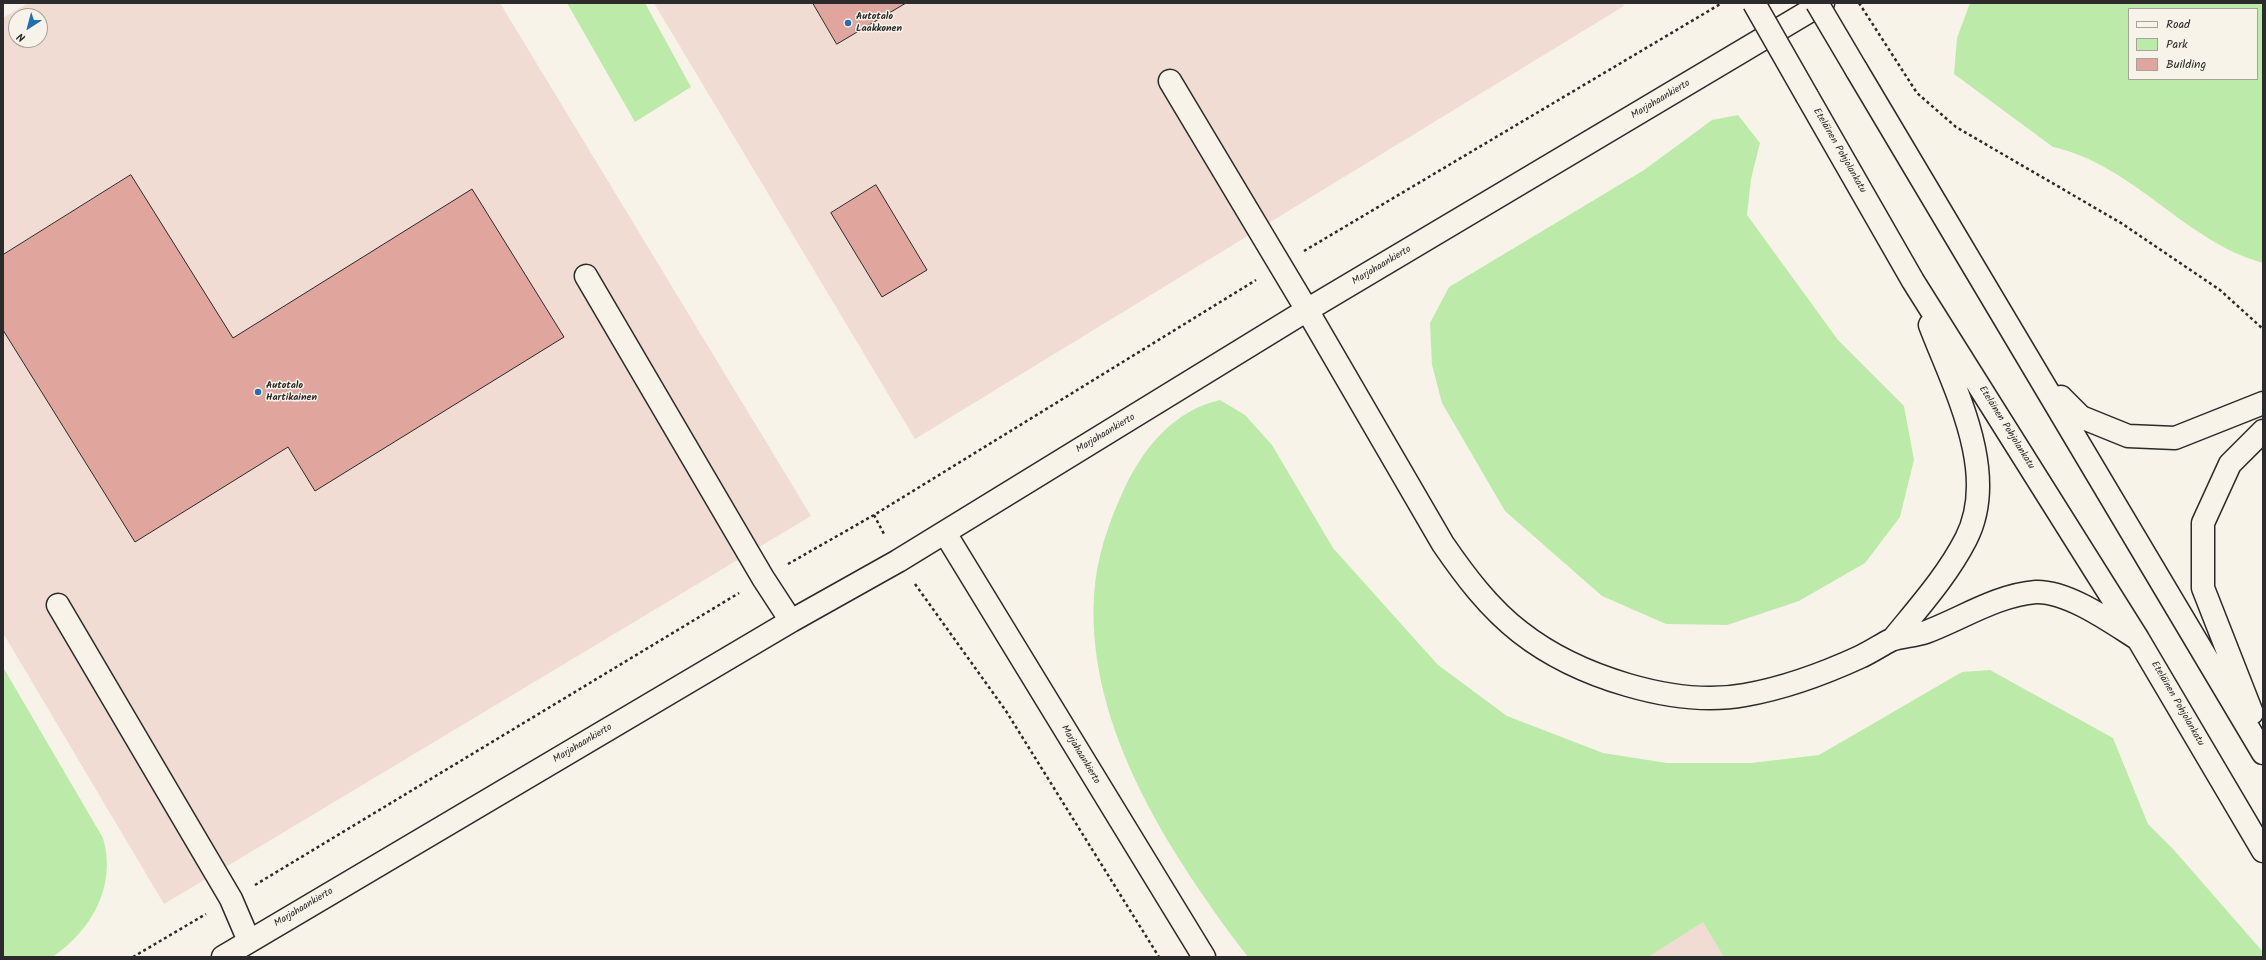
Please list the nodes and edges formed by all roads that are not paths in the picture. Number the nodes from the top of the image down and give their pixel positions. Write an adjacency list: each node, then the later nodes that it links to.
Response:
1 (1754, 3): 6 (main road, Eteläinen Pohjolankatu, bridge)
2 (1817, 3): 8 (main road, bridge)
3 (1823, 3): 7 (main road, Marjahaankierto)
4 (1170, 81): 7 (main road)
5 (586, 276): 13 (main road)
6 (1913, 281): 14 (main road, Eteläinen Pohjolankatu); 15 (main road)
7 (1307, 310): 11 (main road, Marjahaankierto); 15 (main road)
8 (2038, 374): 9 (main road); 17 (main road)
9 (2263, 403)
10 (2263, 431): 16 (main road)
11 (945, 533): 13 (main road, Marjahaankierto); 21 (main road, Marjahaankierto)
12 (58, 605): 19 (main road)
13 (791, 621): 19 (main road, Marjahaankierto)
14 (2138, 639): 15 (main road); 18 (main road, Eteläinen Pohjolankatu)
15 (1893, 640)
16 (2263, 742)
17 (2263, 753)
18 (2263, 851)
19 (249, 941): 20 (main road, Marjahaankierto)
20 (223, 957)
21 (1204, 957)

